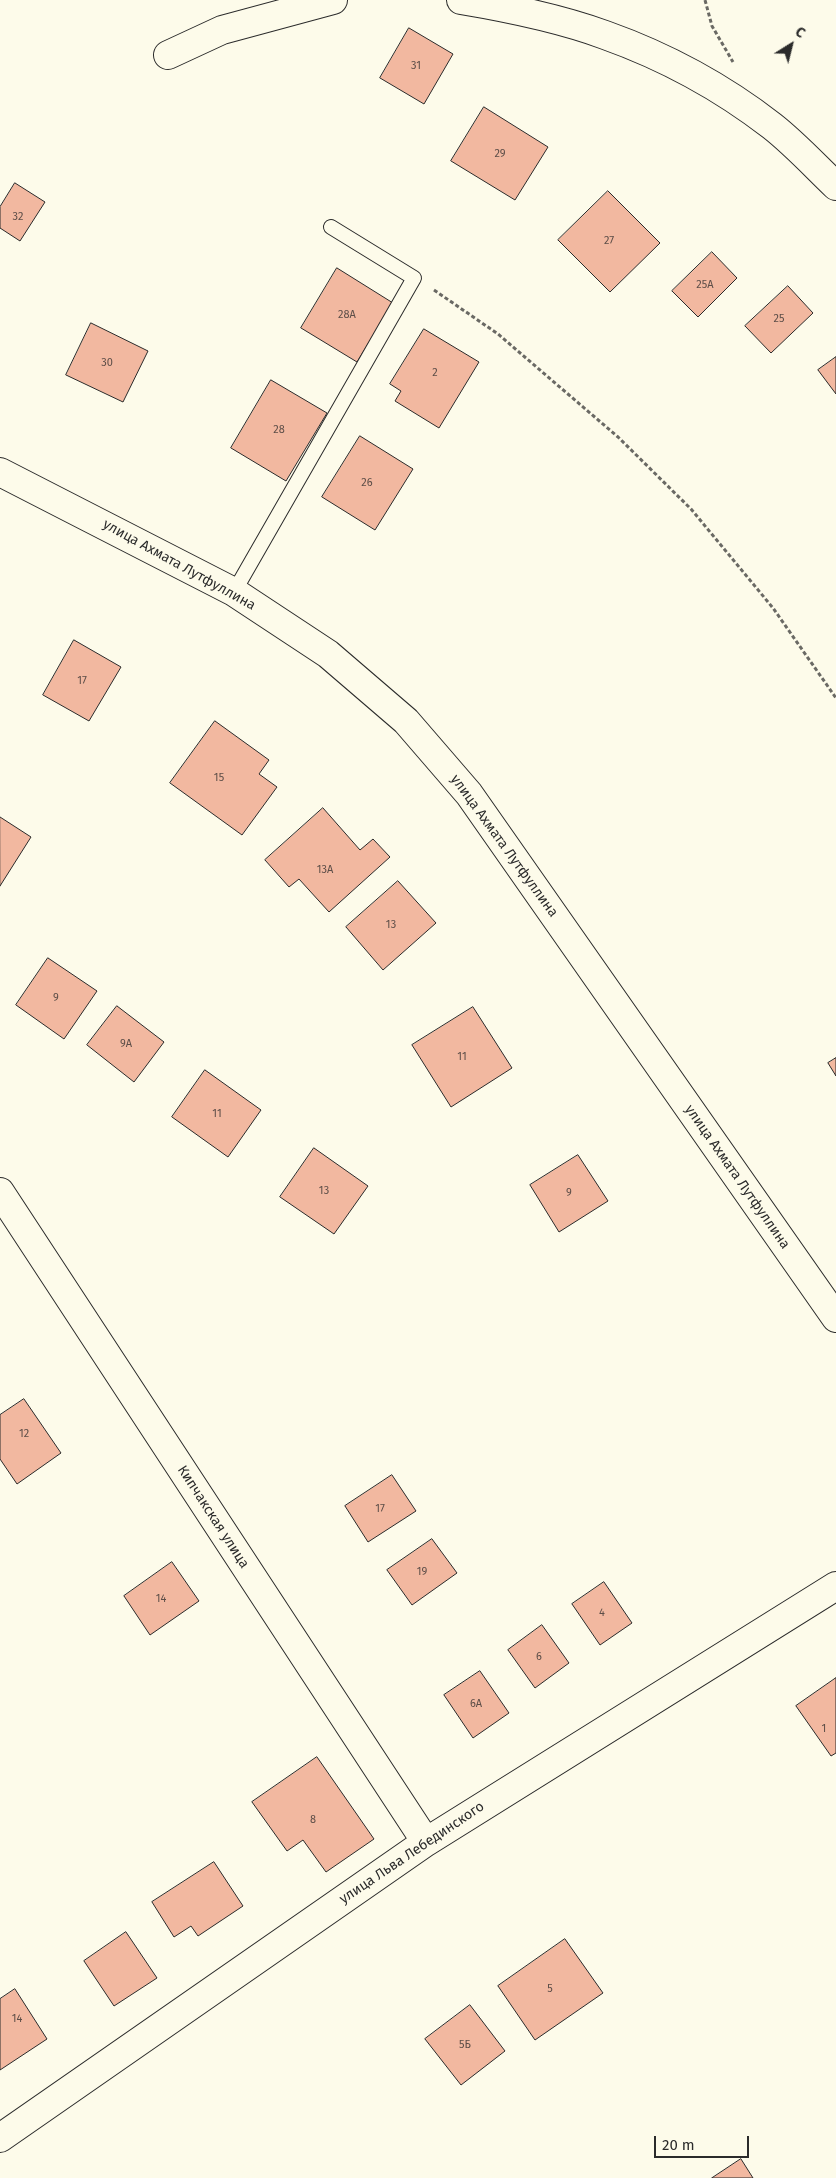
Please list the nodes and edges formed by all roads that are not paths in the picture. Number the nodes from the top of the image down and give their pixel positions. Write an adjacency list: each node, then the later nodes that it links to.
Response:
1 (333, 0): 3 (street)
2 (461, 0): 4 (street)
3 (168, 55)
4 (836, 186)
5 (331, 227): 7 (lane)
6 (0, 472): 7 (street, улица Ахмата Лутфуллина)
7 (234, 592): 9 (street, улица Ахмата Лутфуллина)
8 (0, 1192): 11 (street, Кипчакская улица)
9 (836, 1318)
10 (836, 1586): 11 (street, улица Льва Лебединского)
11 (426, 1842): 12 (street, улица Льва Лебединского)
12 (0, 2138)

